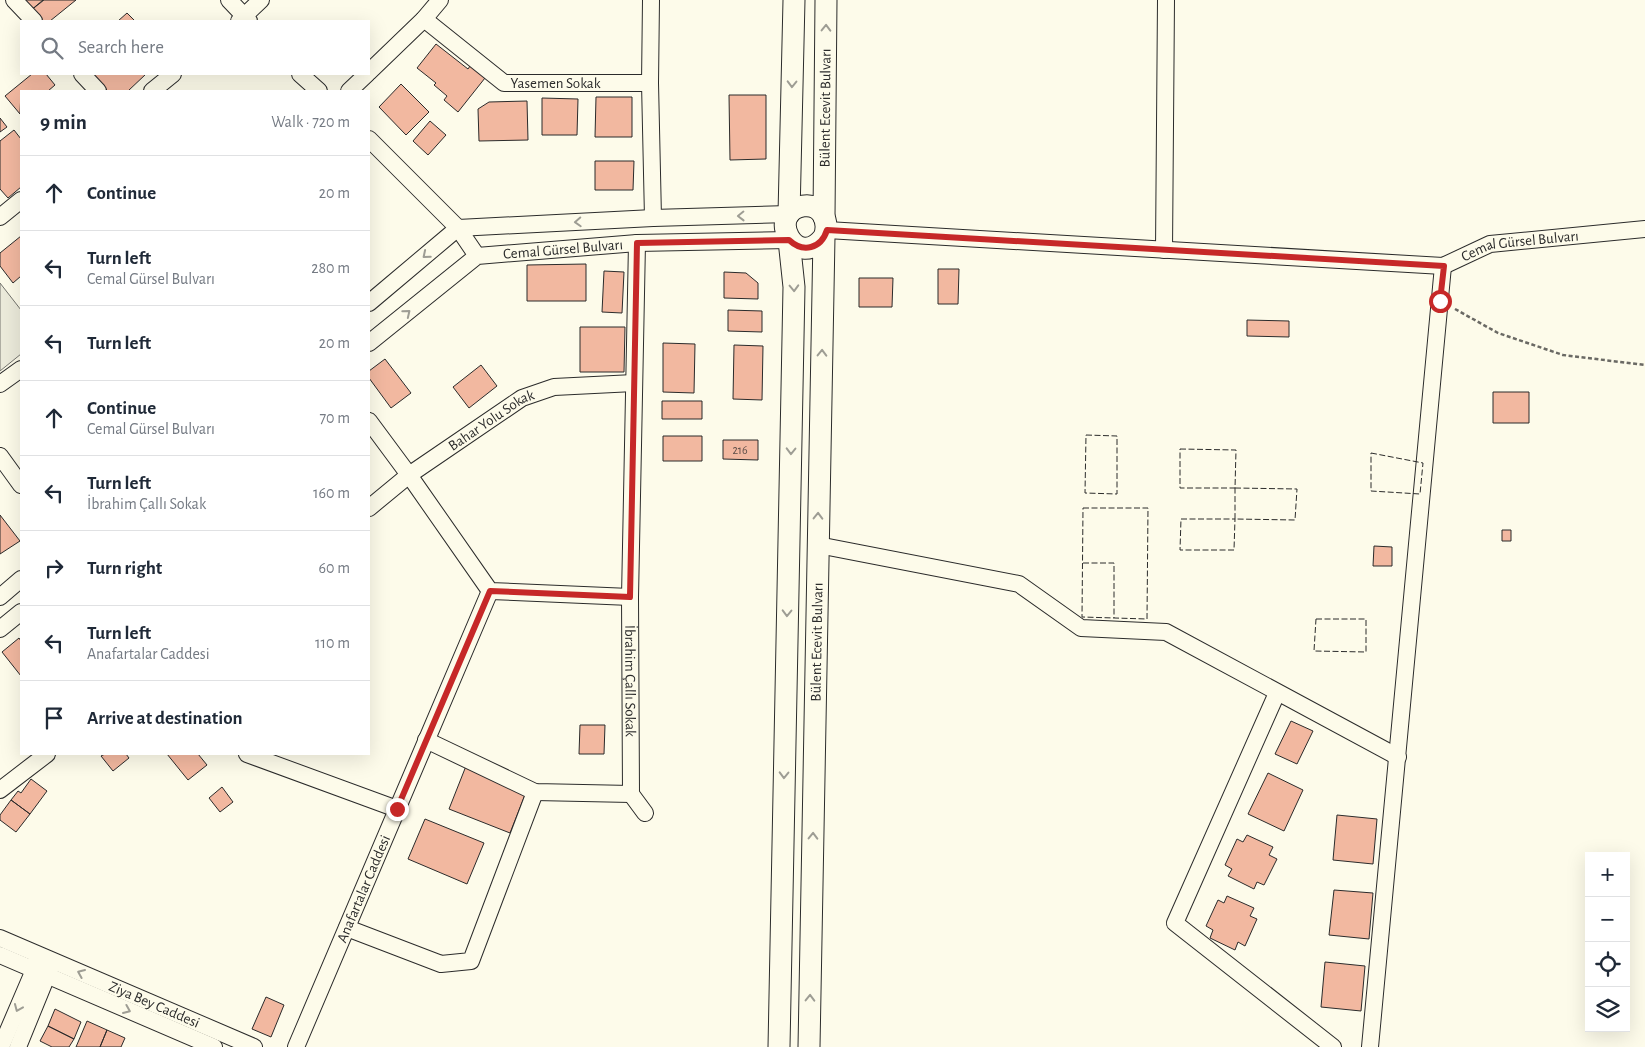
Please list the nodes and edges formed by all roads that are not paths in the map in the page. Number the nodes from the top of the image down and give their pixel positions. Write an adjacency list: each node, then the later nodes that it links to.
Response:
1 (14, 0): 10 (street)
2 (228, 0): 11 (street)
3 (261, 0): 11 (street)
4 (440, 0): 9 (street)
5 (651, 0): 17 (street)
6 (794, 0): 24 (main road, one-way to 24)
7 (826, 0): 28 (main road, Bülent Ecevit Bulvarı, one-way to 7)
8 (1166, 0): 32 (street)
9 (424, 19): 12 (street); 17 (street, Yasemen Sokak)
10 (33, 20)
11 (244, 20)
12 (370, 71)
13 (83, 75): 18 (street)
14 (172, 75): 19 (street)
15 (301, 75): 20 (street)
16 (366, 75): 21 (street)
17 (650, 83): 26 (street)
18 (97, 90)
19 (153, 90)
20 (317, 90)
21 (350, 90)
22 (370, 140): 27 (street)
23 (20, 201): 25 (street)
24 (789, 214): 26 (street, Cemal Gürsel Bulvarı, one-way to 26); 28 (main road); 30 (main road)
25 (0, 217)
26 (653, 218): 27 (street, Cemal Gürsel Bulvarı, one-way to 27)
27 (458, 228): 33 (street); 35 (street, one-way to 35)
28 (825, 228): 30 (main road); 32 (street, Cemal Gürsel Bulvarı); 45 (main road, Bülent Ecevit Bulvarı, one-way to 28)
29 (1645, 230): 34 (street, Cemal Gürsel Bulvarı)
30 (789, 240): 31 (street, Cemal Gürsel Bulvarı); 71 (main road, one-way to 71)
31 (637, 243): 33 (street, Cemal Gürsel Bulvarı); 38 (street, İbrahim Çallı Sokak)
32 (1164, 250): 34 (street, Cemal Gürsel Bulvarı)
33 (476, 256): 36 (street, one-way to 33)
34 (1444, 266): 56 (street)
35 (370, 302)
36 (370, 342)
37 (20, 370): 39 (street)
38 (634, 383): 42 (street, Bahar Yolu Sokak); 49 (street, İbrahim Çallı Sokak)
39 (0, 384)
40 (370, 422): 42 (street)
41 (0, 456): 43 (street)
42 (409, 475): 44 (street, Bahar Yolu Sokak); 47 (street)
43 (20, 484)
44 (370, 507)
45 (818, 545): 52 (street); 72 (main road, Bülent Ecevit Bulvarı, one-way to 45)
46 (20, 580): 48 (street)
47 (490, 591): 49 (street); 53 (street, Anafartalar Caddesi)
48 (0, 597)
49 (630, 597): 59 (street, İbrahim Çallı Sokak)
50 (20, 613): 51 (street)
51 (0, 629)
52 (1276, 693): 56 (street); 73 (street)
53 (426, 740): 58 (street); 60 (street, Anafartalar Caddesi)
54 (46, 755): 57 (street)
55 (250, 755): 60 (street)
56 (1398, 757): 74 (street)
57 (0, 790)
58 (535, 792): 59 (street); 62 (street)
59 (632, 794): 61 (street)
60 (397, 809): 62 (street, Anafartalar Caddesi)
61 (646, 813)
62 (347, 928): 70 (street, Anafartalar Caddesi)
63 (0, 938): 65 (street, Ziya Bey Caddesi)
64 (0, 955): 65 (street, Ziya Bey Caddesi)
65 (43, 965): 66 (street, one-way to 66); 67 (street); 68 (street, Ziya Bey Caddesi, one-way to 68); 69 (street, Ziya Bey Caddesi, one-way to 65)
66 (2, 1047)
67 (18, 1047)
68 (214, 1047)
69 (254, 1047)
70 (296, 1047)
71 (779, 1047)
72 (809, 1047)
73 (1333, 1047)
74 (1370, 1047)

